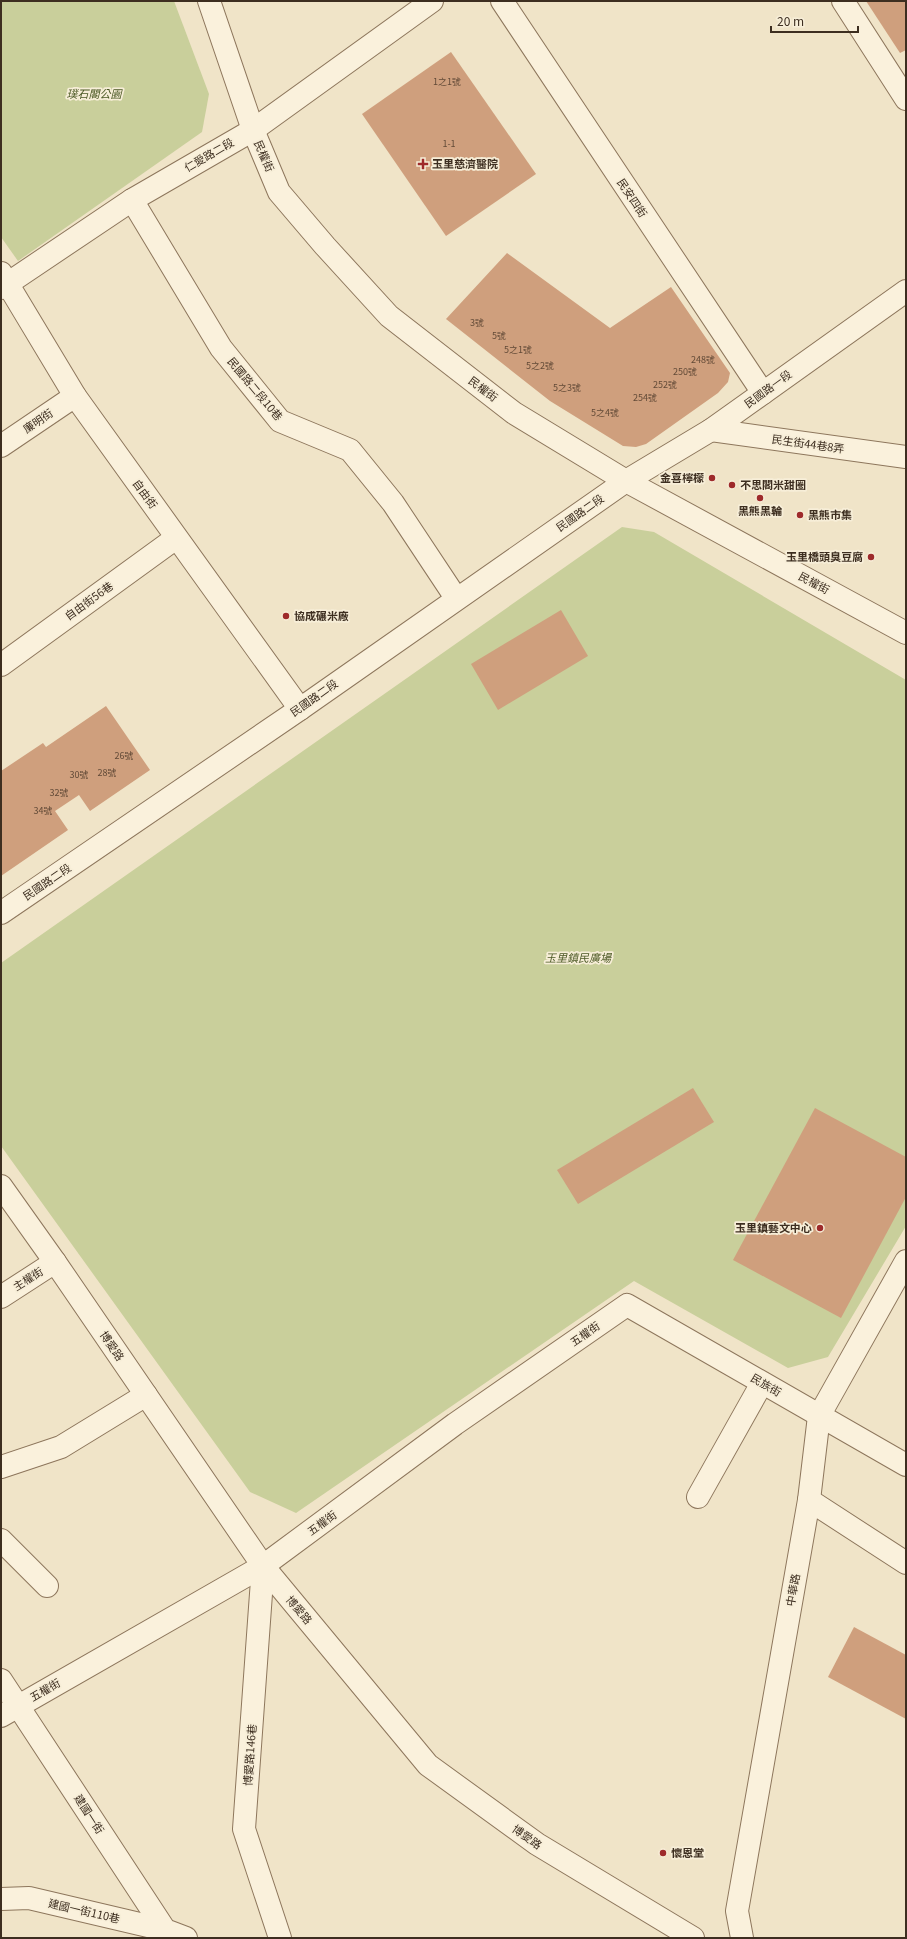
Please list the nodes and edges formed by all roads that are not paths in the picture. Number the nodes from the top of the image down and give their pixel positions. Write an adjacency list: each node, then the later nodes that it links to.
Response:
1 (209, 1): 7 (street, 民權街)
2 (432, 1): 7 (street, 仁愛路二段)
3 (502, 1): 11 (street, 民安四街)
4 (843, 1): 5 (street)
5 (899, 73): 6 (street)
6 (906, 99)
7 (253, 130): 8 (street, 仁愛路二段); 16 (street, 民權街)
8 (132, 200): 9 (street, 仁愛路二段); 18 (street, 民國路二段10巷)
9 (3, 281): 12 (street, 自由街)
10 (906, 291): 11 (street, 民國路一段)
11 (762, 393): 13 (street, 民國路一段)
12 (75, 396): 14 (street, 廉明街); 17 (street, 自由街)
13 (711, 430): 15 (street, 民生街44巷8弄); 16 (street, 民國路一段)
14 (1, 446)
15 (906, 457)
16 (626, 481): 18 (street, 民國路二段); 19 (street, 民權街)
17 (176, 538): 20 (street, 自由街56巷); 21 (street, 自由街)
18 (456, 598): 21 (street, 民國路二段)
19 (906, 633)
20 (1, 665)
21 (300, 709): 22 (street, 民國路二段)
22 (1, 913)
23 (1, 1186): 25 (street, 博愛路)
24 (906, 1261): 30 (street, 中華路)
25 (55, 1262): 26 (street, 主權街); 29 (street, 博愛路)
26 (1, 1297)
27 (627, 1305): 28 (street, 民族街); 37 (street, 五權街)
28 (762, 1383): 30 (street, 民族街); 33 (street)
29 (146, 1395): 32 (street); 37 (street, 博愛路)
30 (819, 1416): 31 (street, 民族街); 34 (street, 中華路)
31 (906, 1465)
32 (1, 1467)
33 (698, 1497)
34 (809, 1500): 36 (street); 46 (street, 中華路)
35 (1, 1540): 38 (street)
36 (906, 1563)
37 (263, 1566): 40 (street, 五權街); 44 (street, 博愛路146巷); 45 (street, 博愛路)
38 (47, 1586)
39 (1, 1680): 40 (street, 建國一街)
40 (10, 1711): 42 (street, 建國一街)
41 (1, 1899): 42 (street, 建國一街110巷)
42 (165, 1930): 43 (street)
43 (186, 1938)
44 (280, 1938)
45 (693, 1938)
46 (742, 1938)

